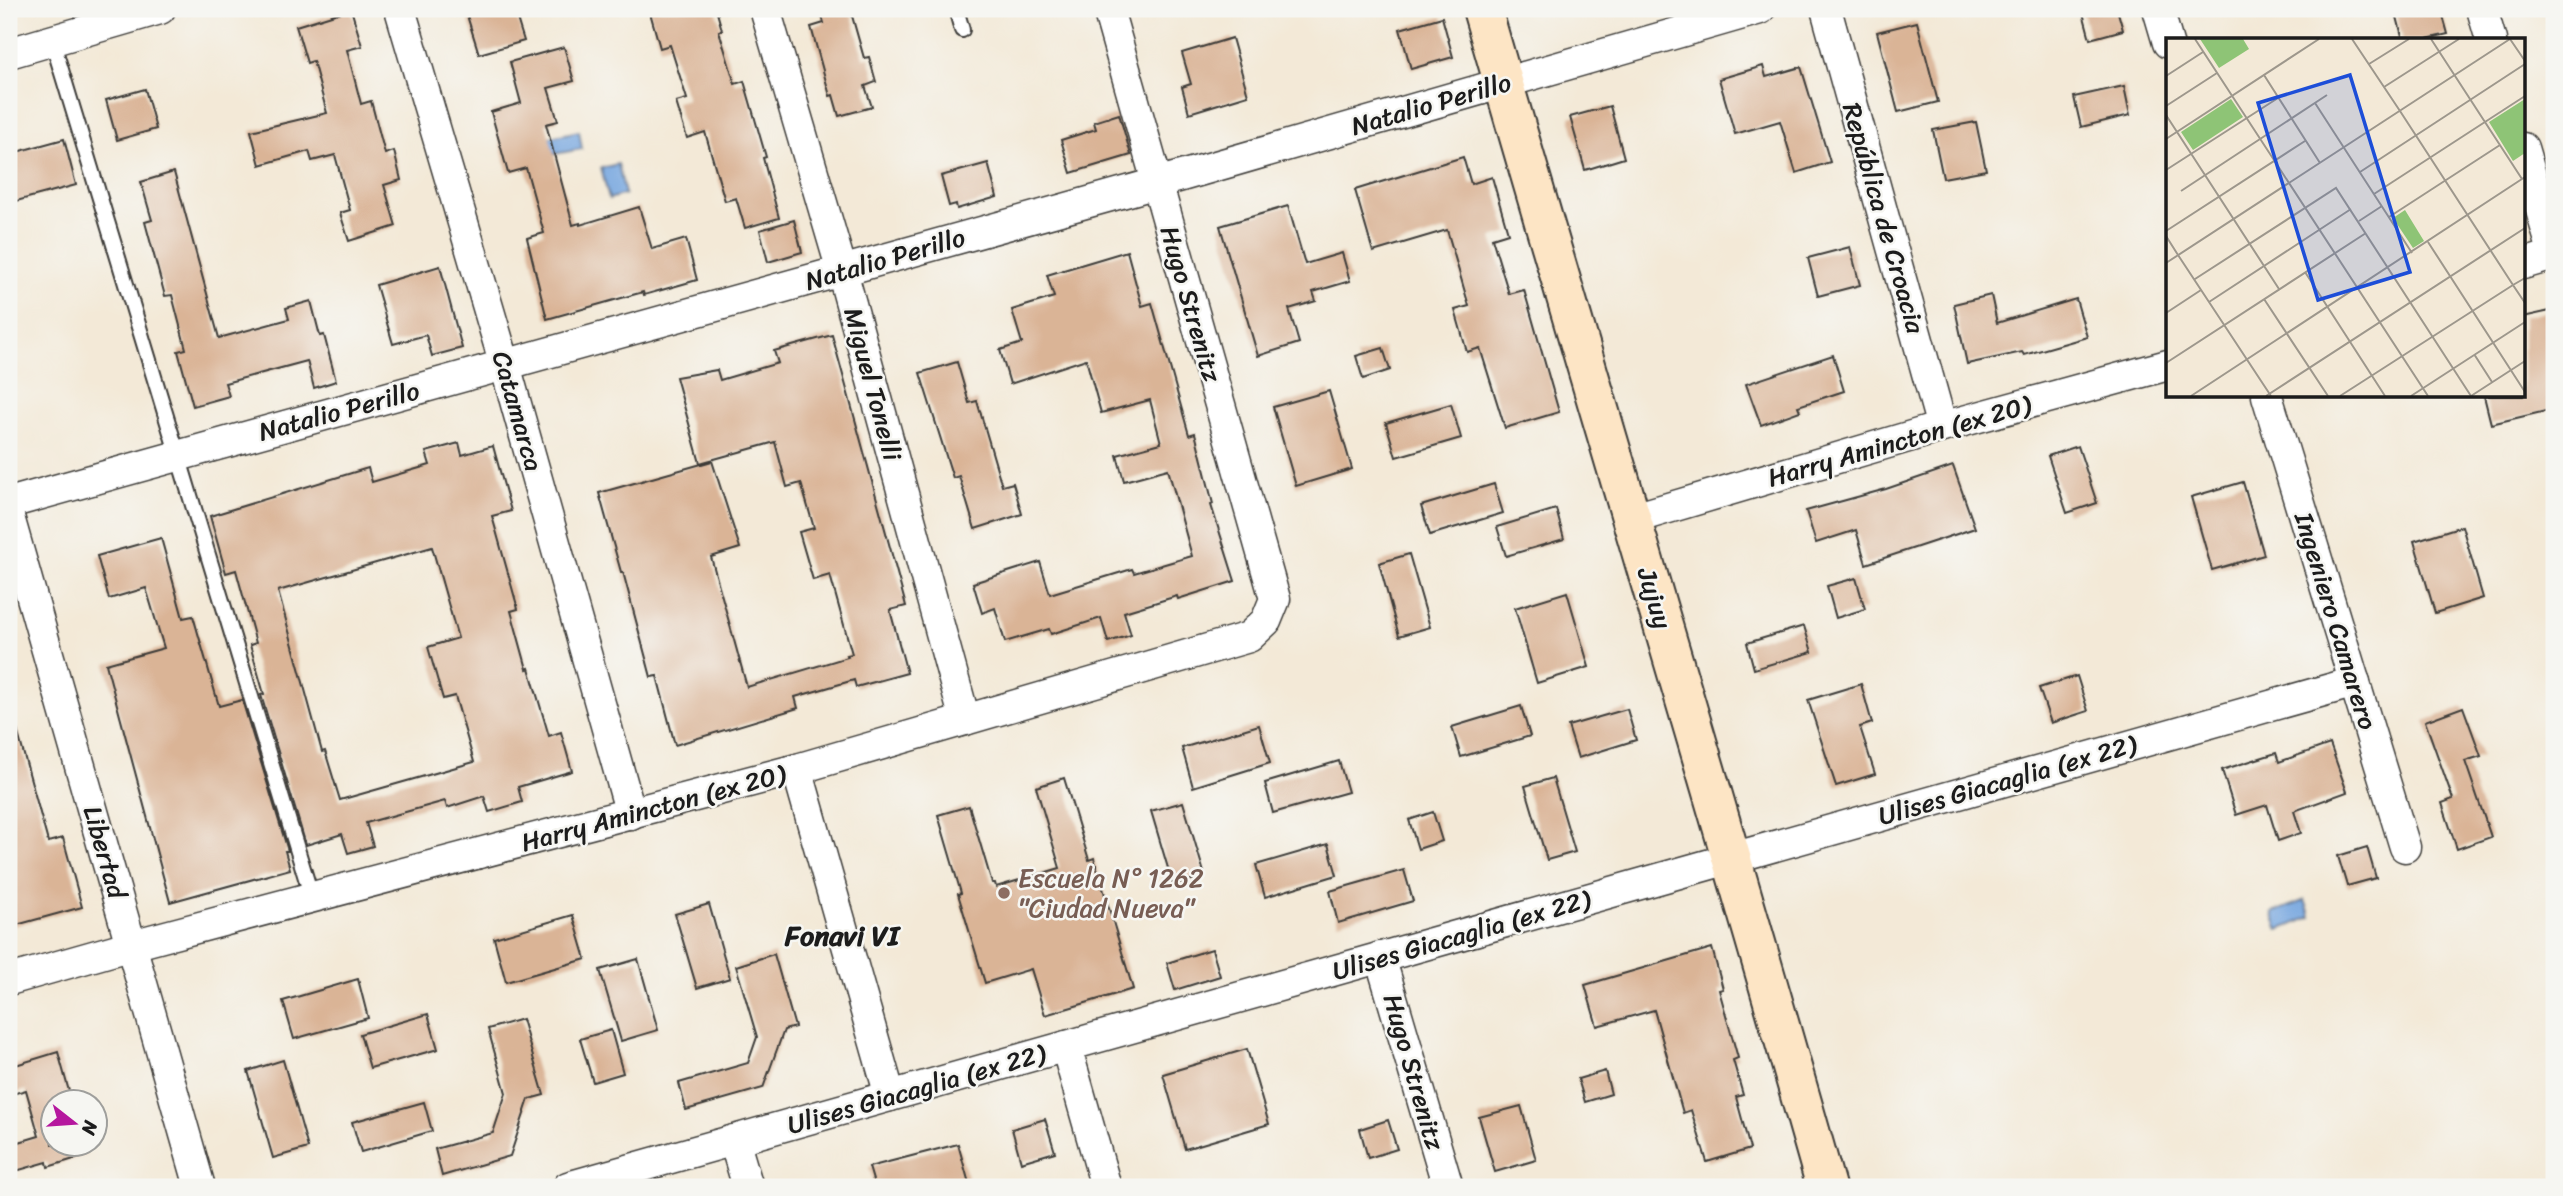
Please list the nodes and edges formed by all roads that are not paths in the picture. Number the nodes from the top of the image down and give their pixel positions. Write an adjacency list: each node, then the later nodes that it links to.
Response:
1 (160, 9): 14 (street)
2 (400, 9): 22 (street, Catamarca)
3 (765, 9): 21 (street, Miguel Tonelli)
4 (956, 9): 11 (lane)
5 (1108, 9): 18 (street, Hugo Strenitz)
6 (1482, 9): 16 (main road, Jujuy)
7 (1760, 9): 16 (street, Natalio Perillo)
8 (1826, 9): 25 (street, República de Croacia)
9 (2158, 9): 12 (street)
10 (2482, 9): 13 (street)
11 (962, 30)
12 (2167, 38)
13 (2490, 38)
14 (52, 40): 15 (street); 26 (lane)
15 (9, 52)
16 (1503, 82): 18 (street, Natalio Perillo); 29 (main road, Jujuy)
17 (2524, 151): 19 (street)
18 (1157, 183): 21 (street, Natalio Perillo); 30 (street, Hugo Strenitz)
19 (2554, 255): 20 (street)
20 (2524, 264)
21 (842, 271): 22 (street, Natalio Perillo); 32 (street, Miguel Tonelli)
22 (505, 365): 26 (street, Natalio Perillo); 34 (street, Catamarca)
23 (2166, 366): 25 (street, Harry Amincton (ex 20))
24 (2267, 397): 31 (street, Ingeniero Camarero)
25 (1942, 427): 29 (street, Harry Amincton (ex 20))
26 (178, 456): 27 (street, Natalio Perillo); 37 (lane)
27 (9, 503)
28 (9, 517): 38 (street, Libertad)
29 (1631, 519): 36 (main road, Jujuy)
30 (1275, 599): 32 (street, Harry Amincton (ex 20))
31 (2355, 682): 35 (street, Ingeniero Camarero); 36 (street, Ulises Giacaglia (ex 22))
32 (965, 720): 33 (street, Harry Amincton (ex 20))
33 (797, 769): 34 (street, Harry Amincton (ex 20)); 42 (street)
34 (631, 814): 37 (street, Harry Amincton (ex 20))
35 (2405, 847)
36 (1733, 858): 39 (street, Ulises Giacaglia (ex 22)); 49 (main road, Jujuy)
37 (312, 898): 38 (street, Harry Amincton (ex 20))
38 (132, 945): 40 (street, Harry Amincton (ex 20)); 44 (street, Libertad)
39 (1380, 957): 41 (street, Ulises Giacaglia (ex 22)); 48 (street, Hugo Strenitz)
40 (9, 980)
41 (1066, 1046): 42 (street, Ulises Giacaglia (ex 22)); 47 (street)
42 (890, 1096): 43 (street, Ulises Giacaglia (ex 22))
43 (734, 1140): 45 (street, Ulises Giacaglia (ex 22)); 46 (street)
44 (200, 1187)
45 (568, 1187)
46 (748, 1187)
47 (1106, 1187)
48 (1448, 1187)
49 (1826, 1187)

